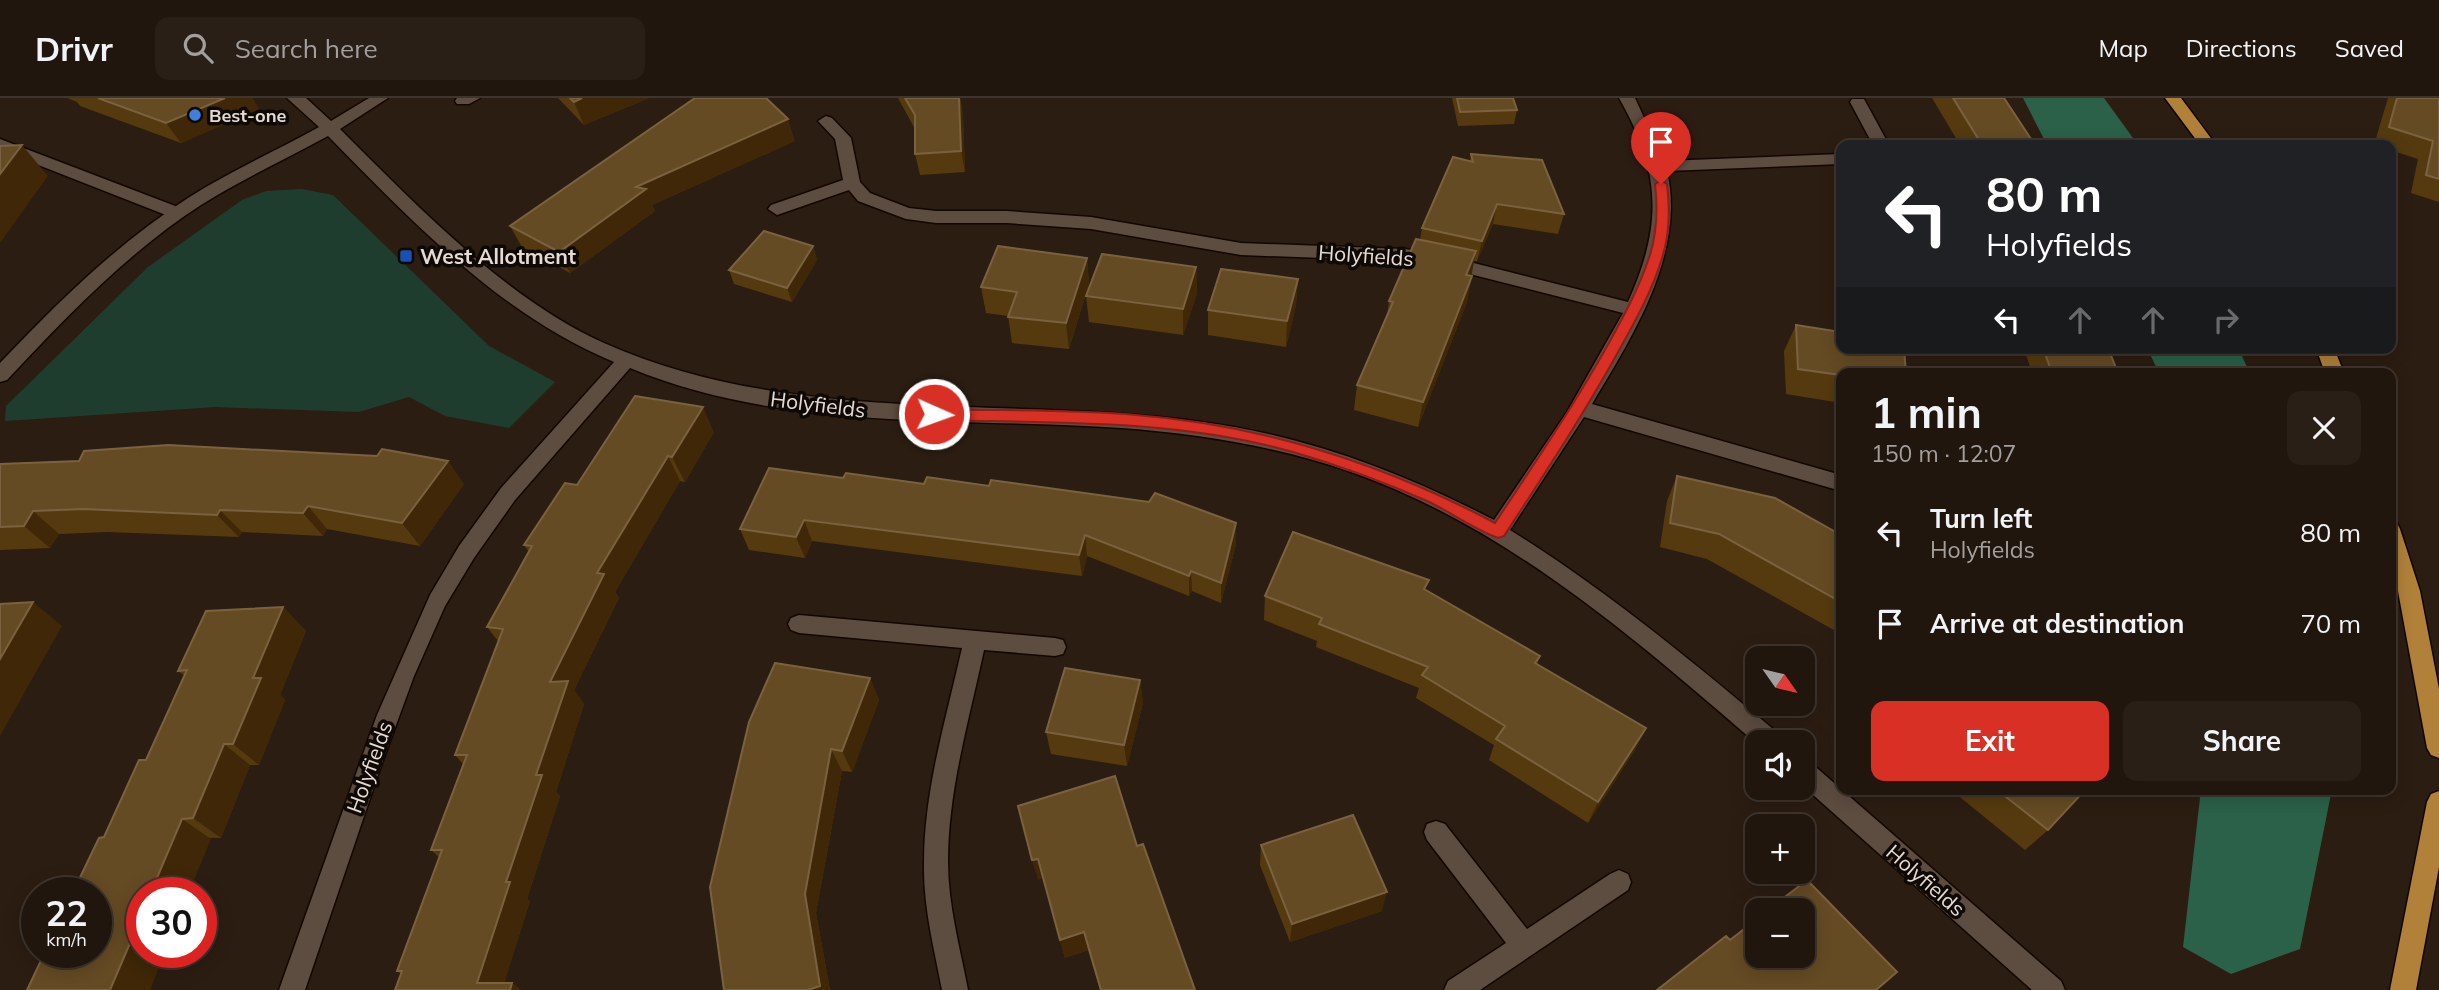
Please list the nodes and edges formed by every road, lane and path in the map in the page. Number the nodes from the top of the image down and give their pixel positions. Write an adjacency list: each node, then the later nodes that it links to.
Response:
1 (295, 98): 7 (street, Holyfields)
2 (380, 98): 7 (street)
3 (1627, 98): 12 (street)
4 (2173, 98): 9 (main road)
5 (1858, 102): 8 (street)
6 (826, 121): 13 (street)
7 (330, 128): 15 (street); 17 (street, Holyfields)
8 (1878, 140)
9 (2204, 140)
10 (0, 144): 15 (street)
11 (1836, 159): 12 (street)
12 (1658, 166): 16 (street)
13 (852, 183): 14 (street); 16 (street, Holyfields)
14 (777, 209)
15 (177, 214): 18 (street)
16 (1634, 310): 19 (street)
17 (627, 360): 21 (street, Holyfields); 33 (street, Holyfields)
18 (0, 375)
19 (1579, 408): 20 (street); 21 (street)
20 (1836, 483)
21 (1498, 531): 26 (street, Holyfields)
22 (2396, 549): 27 (main road)
23 (799, 624): 24 (street)
24 (975, 640): 25 (street); 34 (street)
25 (1055, 647)
26 (1758, 730)
27 (2439, 748)
28 (1815, 781): 36 (street, Holyfields)
29 (2439, 802): 37 (main road)
30 (1436, 832): 32 (street)
31 (1619, 882): 32 (street)
32 (1524, 946): 35 (street)
33 (292, 990)
34 (955, 990)
35 (1457, 990)
36 (2051, 990)
37 (2403, 990)

